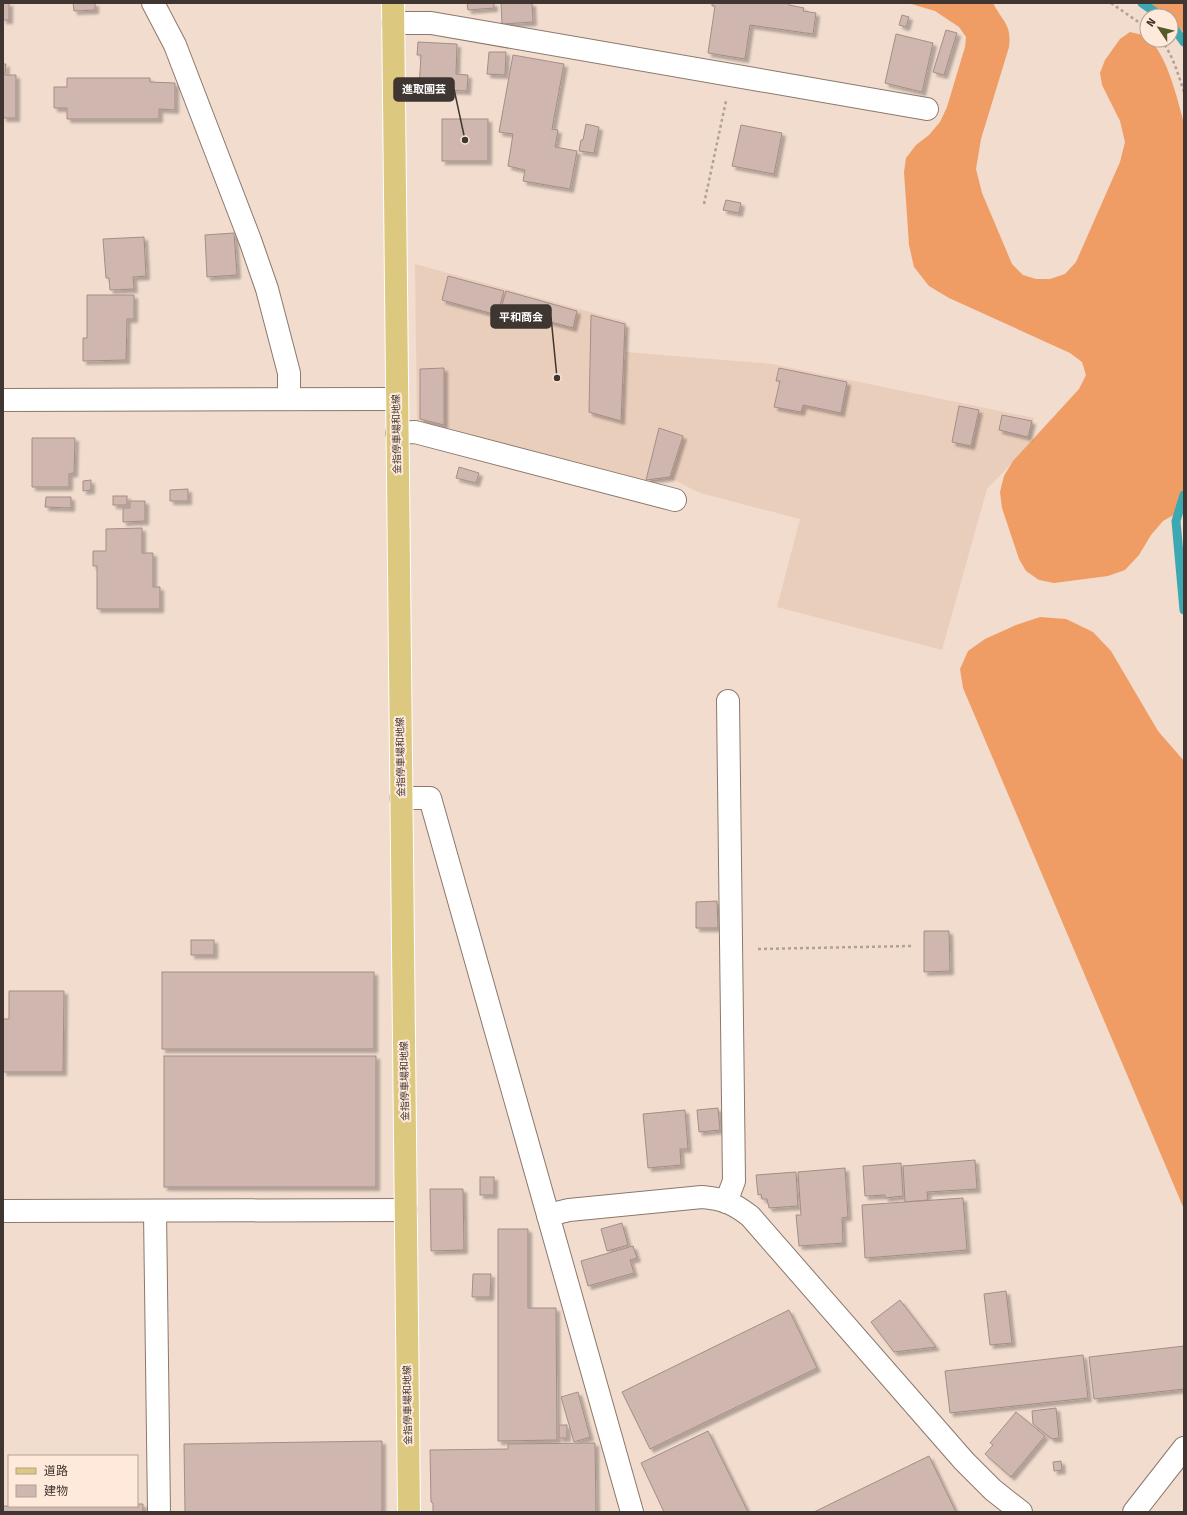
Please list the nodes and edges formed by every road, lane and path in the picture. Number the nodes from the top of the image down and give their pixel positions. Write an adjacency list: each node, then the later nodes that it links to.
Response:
1 (1111, 3): 4 (path)
2 (154, 4): 10 (street)
3 (393, 13): 6 (street); 11 (main road, 金指停車場和地線)
4 (1139, 22)
5 (1167, 48): 7 (path)
6 (732, 75): 8 (street); 9 (path)
7 (1184, 92)
8 (927, 109)
9 (704, 204)
10 (289, 399): 11 (street); 12 (street)
11 (397, 399): 13 (main road, 金指停車場和地線)
12 (3, 400)
13 (397, 433): 14 (street); 16 (main road, 金指停車場和地線)
14 (675, 500)
15 (728, 701): 18 (street)
16 (401, 798): 20 (main road, 金指停車場和地線); 23 (street)
17 (911, 946): 18 (path)
18 (732, 949): 19 (street)
19 (726, 1202): 23 (street); 28 (street)
20 (406, 1210): 22 (street); 26 (main road, 金指停車場和地線)
21 (3, 1211): 22 (street)
22 (156, 1211): 25 (street)
23 (548, 1215): 27 (street)
24 (1184, 1448): 29 (street)
25 (159, 1512)
26 (409, 1512)
27 (632, 1512)
28 (1021, 1512)
29 (1134, 1512)

